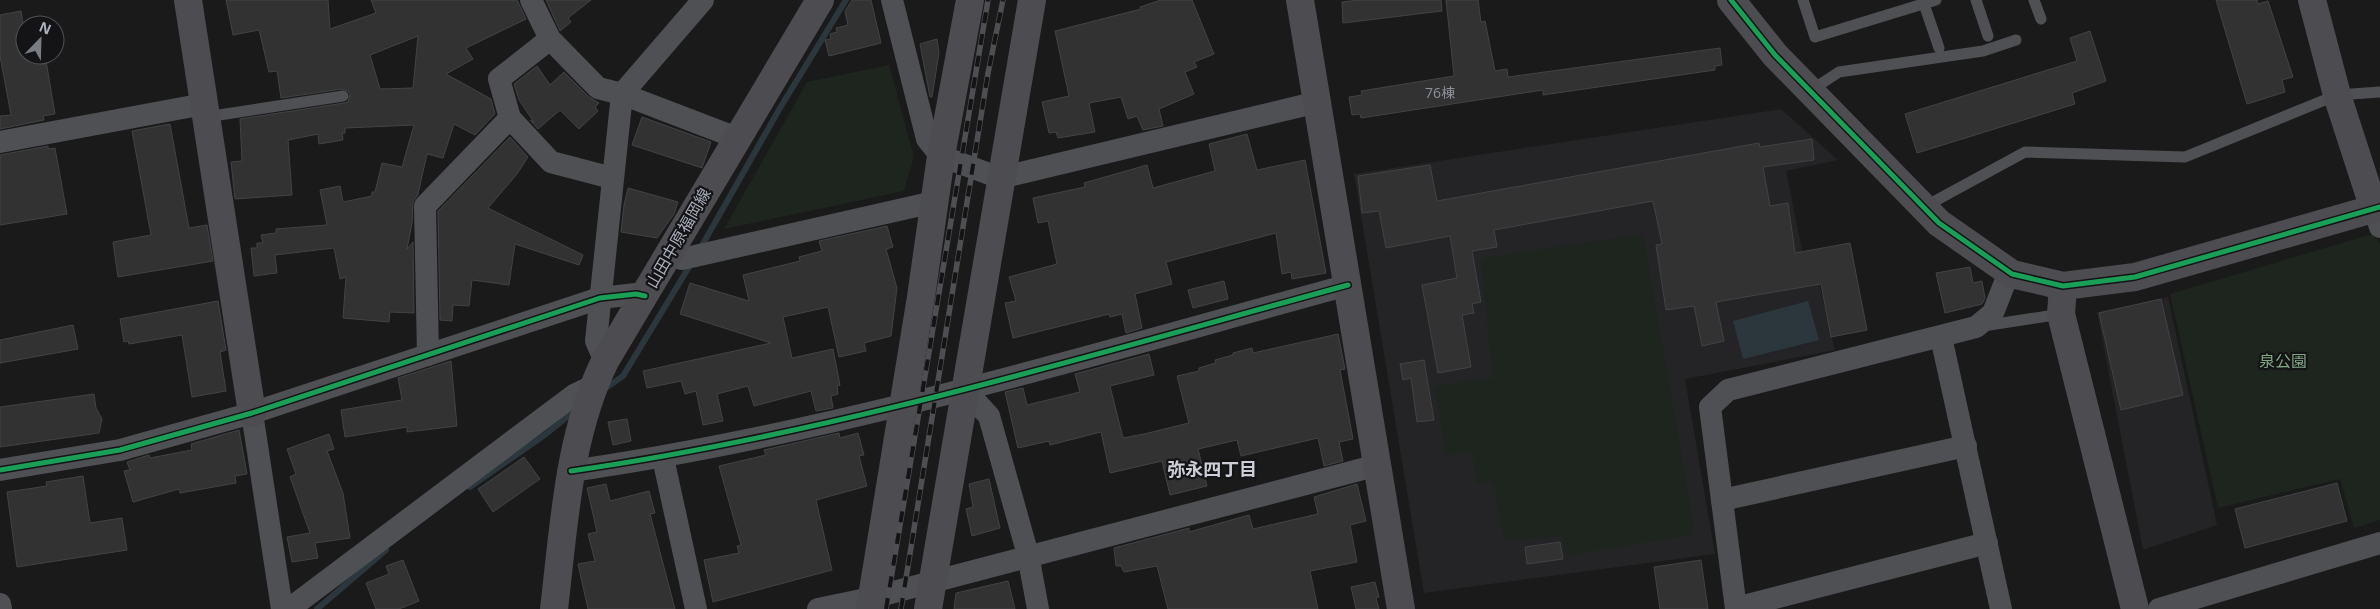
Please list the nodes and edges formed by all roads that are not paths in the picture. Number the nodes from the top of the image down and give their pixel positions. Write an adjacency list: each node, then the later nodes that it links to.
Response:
1 (188, 0): 27 (street)
2 (531, 0): 18 (street)
3 (703, 0): 23 (street)
4 (820, 0): 29 (street, 山田中原福岡線)
5 (892, 0): 31 (street)
6 (970, 0): 31 (street)
7 (1032, 0): 33 (street)
8 (1300, 0): 26 (street)
9 (1731, 0): 21 (street)
10 (1804, 0): 15 (lane)
11 (1936, 0): 15 (lane)
12 (1976, 0): 17 (lane)
13 (2034, 0): 16 (lane)
14 (2312, 0): 24 (street)
15 (1924, 4): 20 (lane)
16 (2041, 19)
17 (1988, 36)
18 (550, 39): 23 (street); 28 (street)
19 (2016, 40): 21 (lane)
20 (1939, 48)
21 (1810, 91): 35 (street)
22 (2380, 92): 24 (lane)
23 (622, 94): 29 (street); 32 (street)
24 (2337, 95): 35 (lane); 36 (street)
25 (343, 96): 27 (lane)
26 (1318, 102): 33 (street); 39 (street)
27 (205, 110): 30 (street); 51 (street)
28 (510, 118): 32 (street); 46 (street)
29 (737, 138): 37 (street, 山田中原福岡線)
30 (0, 142)
31 (941, 156): 33 (street); 34 (street)
32 (612, 178): 42 (street)
33 (1000, 178): 49 (street)
34 (934, 202): 37 (street); 50 (street)
35 (1924, 207): 38 (street)
36 (2378, 214): 40 (street)
37 (676, 257): 41 (street, 山田中原福岡線)
38 (2010, 272): 40 (street); 44 (street)
39 (1348, 285): 49 (street); 54 (street)
40 (2063, 286): 43 (street)
41 (645, 296): 42 (street); 47 (street, 山田中原福岡線)
42 (600, 298): 46 (street); 47 (street)
43 (2061, 314): 44 (lane); 75 (street)
44 (1976, 327): 45 (street)
45 (1941, 337): 52 (street); 57 (street)
46 (428, 355): 51 (street)
47 (605, 361): 48 (street, 山田中原福岡線)
48 (592, 386): 56 (street, 山田中原福岡線); 66 (street)
49 (965, 390): 50 (street); 60 (street); 61 (street)
50 (903, 405): 53 (street); 62 (street)
51 (252, 413): 55 (street); 65 (street)
52 (1966, 446): 57 (street); 59 (street)
53 (663, 458): 56 (street); 68 (street)
54 (1378, 465): 60 (street); 72 (street)
55 (0, 470)
56 (571, 472): 67 (street, 山田中原福岡線)
57 (1722, 500): 73 (street)
58 (2380, 542): 76 (street)
59 (1987, 543): 73 (street); 74 (street)
60 (1028, 556): 61 (street); 71 (street)
61 (933, 581): 62 (street); 70 (street)
62 (870, 603): 69 (street)
63 (0, 604): 64 (street)
64 (1, 609)
65 (282, 609)
66 (289, 609)
67 (554, 609)
68 (696, 609)
69 (818, 609)
70 (928, 609)
71 (1038, 609)
72 (1400, 609)
73 (1736, 609)
74 (2001, 609)
75 (2135, 609)
76 (2159, 609)

